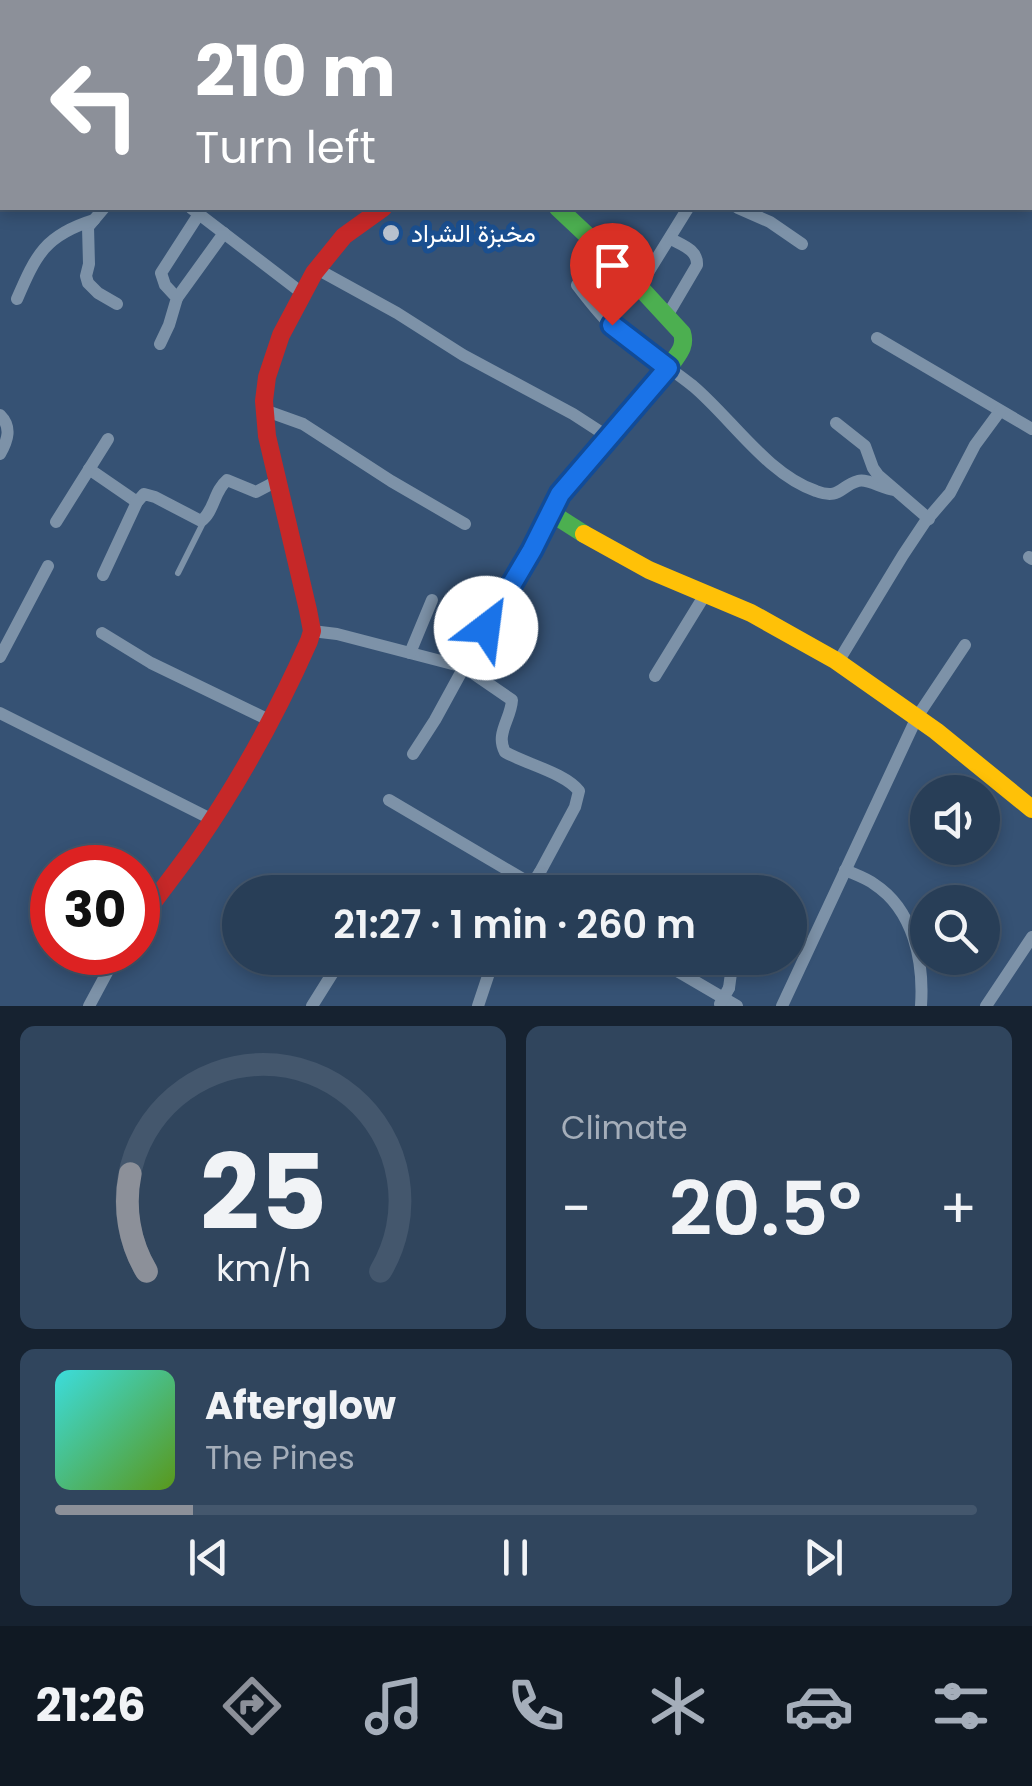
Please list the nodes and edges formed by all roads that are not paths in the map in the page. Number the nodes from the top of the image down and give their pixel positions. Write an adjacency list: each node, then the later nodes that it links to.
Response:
1 (102, 210): 7 (street)
2 (380, 210): 11 (street)
3 (560, 210): 13 (street)
4 (687, 210): 9 (street)
5 (743, 210): 10 (street)
6 (195, 211): 8 (street); 15 (street)
7 (94, 220): 16 (street); 17 (street)
8 (224, 233): 14 (street); 15 (street)
9 (671, 239): 13 (street); 18 (street)
10 (802, 244)
11 (317, 269): 14 (street); 27 (street)
12 (577, 285): 21 (street)
13 (640, 287): 18 (street)
14 (302, 293): 22 (street)
15 (177, 298): 20 (street)
16 (18, 299)
17 (117, 304)
18 (667, 316): 21 (street)
19 (877, 338): 23 (street)
20 (160, 344)
21 (668, 368): 27 (street); 32 (street)
22 (264, 410): 31 (street); 38 (street)
23 (1000, 411): 26 (street); 35 (street)
24 (0, 415): 29 (street)
25 (836, 423): 32 (street)
26 (1032, 429)
27 (610, 438): 34 (street)
28 (108, 439): 30 (street)
29 (0, 454)
30 (89, 469): 33 (street); 37 (street)
31 (273, 483): 36 (street); 45 (street)
32 (895, 490): 35 (street)
33 (137, 502): 36 (street); 41 (street)
34 (551, 513): 42 (street); 50 (street)
35 (928, 519): 49 (street)
36 (204, 520): 40 (lane)
37 (56, 522)
38 (464, 524)
39 (48, 566): 48 (street)
40 (178, 573)
41 (103, 574)
42 (706, 593): 49 (street); 51 (street)
43 (432, 600): 47 (street)
44 (102, 633): 54 (street)
45 (308, 644): 47 (street); 54 (street)
46 (965, 646): 53 (street)
47 (410, 653): 50 (street)
48 (0, 658)
49 (838, 662): 53 (street)
50 (464, 667): 55 (street); 61 (street, bridge)
51 (655, 676)
52 (0, 713): 58 (street)
53 (918, 717): 57 (street); 59 (street)
54 (271, 721): 58 (street)
55 (413, 754)
56 (389, 800): 60 (street)
57 (1032, 809)
58 (211, 819): 62 (street)
59 (845, 870): 74 (street); 75 (street)
60 (516, 875)
61 (538, 875)
62 (160, 893)
63 (1032, 937): 76 (street)
64 (106, 975): 70 (street)
65 (331, 975): 71 (street)
66 (488, 975): 72 (street)
67 (684, 975): 73 (street)
68 (731, 975): 69 (street, bridge)
69 (720, 1005)
70 (89, 1006)
71 (312, 1006)
72 (478, 1006)
73 (738, 1006)
74 (782, 1006)
75 (920, 1006)
76 (986, 1006)

